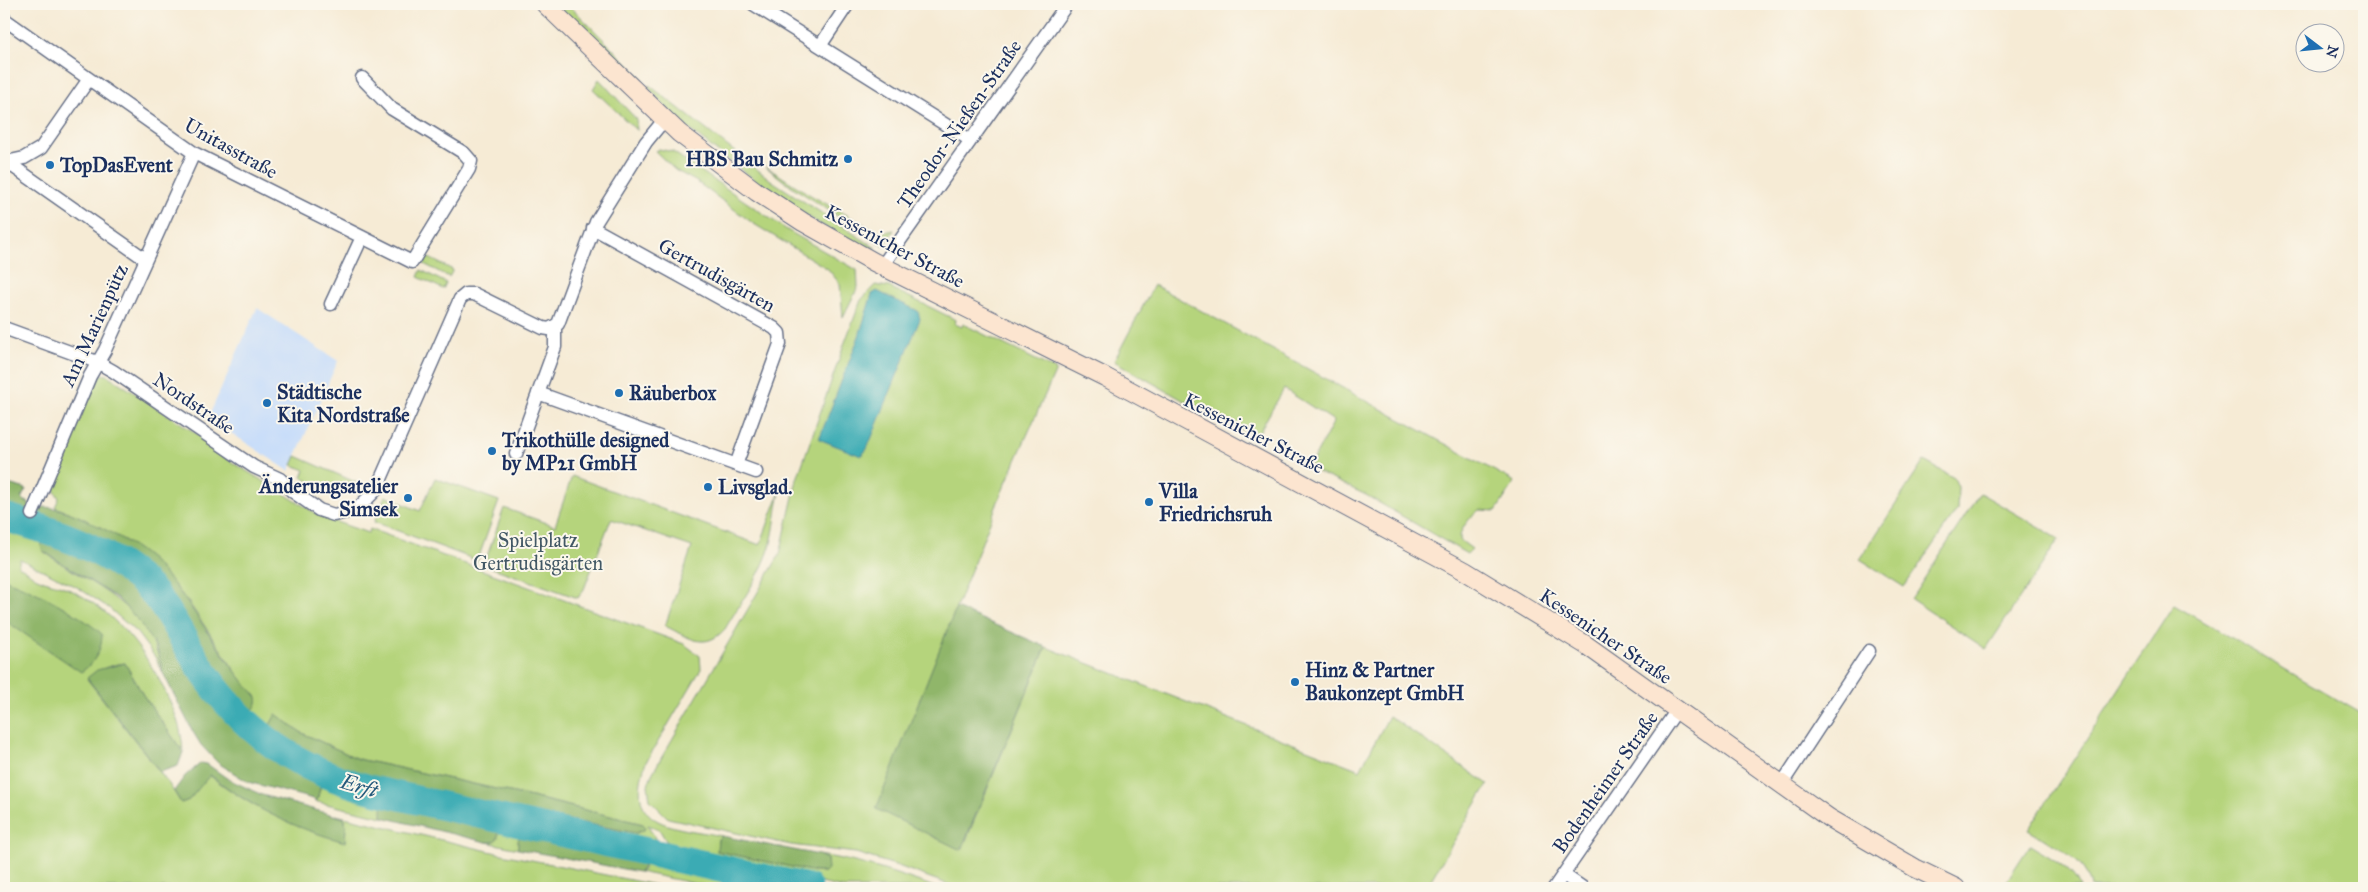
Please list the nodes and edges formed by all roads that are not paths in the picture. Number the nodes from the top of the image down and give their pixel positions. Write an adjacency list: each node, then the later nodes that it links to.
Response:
1 (545, 4): 9 (main road, Kessenicher Straße)
2 (753, 4): 6 (street)
3 (848, 4): 6 (street)
4 (1067, 4): 10 (street, Theodor-Nießen-Straße)
5 (4, 19): 8 (street, Unitasstraße)
6 (820, 46): 10 (street)
7 (362, 78): 14 (street, Unitasstraße)
8 (90, 79): 11 (street, Unitasstraße); 12 (street)
9 (664, 120): 13 (street); 16 (main road, Kessenicher Straße)
10 (970, 140): 16 (street, Theodor-Nießen-Straße)
11 (194, 153): 14 (street, Unitasstraße); 15 (street, Am Marienpütz)
12 (5, 161): 15 (street)
13 (593, 228): 18 (street); 23 (street, Gertrudisgärten)
14 (362, 237): 17 (street)
15 (145, 259): 20 (street, Am Marienpütz)
16 (882, 266): 27 (main road, Kessenicher Straße)
17 (331, 304)
18 (555, 327): 20 (street, Nordstraße); 21 (street)
19 (4, 328): 20 (street, Nordstraße)
20 (97, 362): 25 (street, Am Marienpütz)
21 (538, 393): 22 (street); 23 (street)
22 (516, 454)
23 (736, 465): 24 (street)
24 (756, 472)
25 (32, 514)
26 (1869, 651): 28 (street)
27 (1677, 710): 28 (main road, Kessenicher Straße); 29 (street, Bodenheimer Straße)
28 (1781, 785): 32 (main road, Kessenicher Straße)
29 (1564, 875): 30 (street, Bodenheimer Straße); 31 (street, Bodenheimer Straße)
30 (1554, 888)
31 (1583, 888)
32 (1956, 888)

